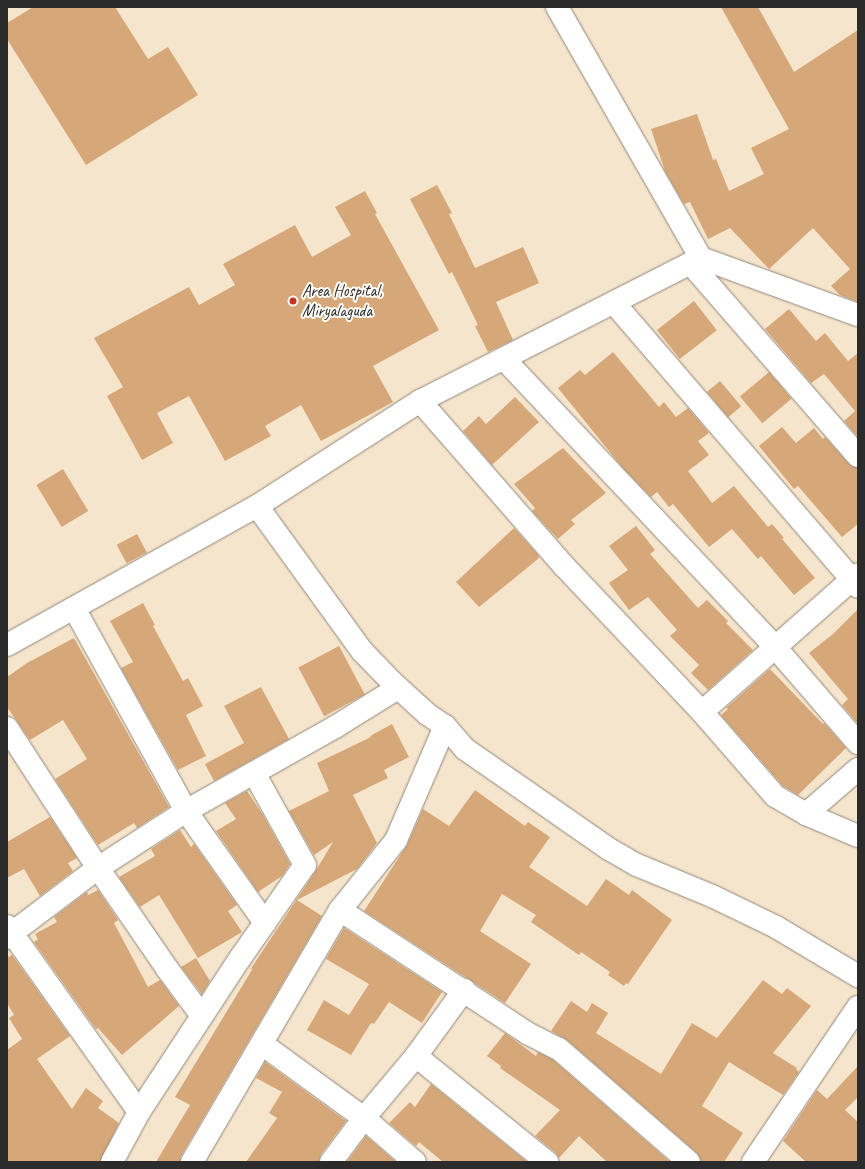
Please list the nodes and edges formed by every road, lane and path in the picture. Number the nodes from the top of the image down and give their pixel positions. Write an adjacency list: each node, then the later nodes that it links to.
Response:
1 (558, 7): 2 (street)
2 (696, 261): 3 (street); 4 (street); 7 (street)
3 (614, 303): 5 (street); 9 (street)
4 (858, 315)
5 (504, 359): 6 (street); 12 (street)
6 (420, 401): 8 (street); 14 (street)
7 (858, 456)
8 (257, 506): 10 (street); 13 (street)
9 (856, 580): 12 (street)
10 (74, 608): 11 (street); 20 (street)
11 (7, 645)
12 (775, 647): 14 (street); 17 (street)
13 (398, 688): 15 (street); 19 (street)
14 (702, 712): 21 (street)
15 (445, 726): 24 (street); 27 (street)
16 (7, 728): 23 (street)
17 (858, 743)
18 (858, 769): 21 (street)
19 (254, 773): 20 (street); 25 (street)
20 (186, 811): 23 (street); 25 (street)
21 (806, 814): 22 (street)
22 (858, 836)
23 (98, 868): 26 (street); 30 (street)
24 (340, 910): 28 (street); 31 (street)
25 (265, 923): 30 (street)
26 (9, 932): 33 (street)
27 (858, 976)
28 (464, 990): 32 (street); 40 (street)
29 (858, 1007): 41 (street)
30 (202, 1016): 33 (street)
31 (262, 1044): 34 (street); 36 (street)
32 (416, 1056): 34 (street); 39 (street)
33 (140, 1112): 35 (street)
34 (364, 1118): 37 (street); 38 (street)
35 (112, 1162)
36 (192, 1162)
37 (331, 1162)
38 (415, 1162)
39 (547, 1162)
40 (689, 1162)
41 (753, 1162)

